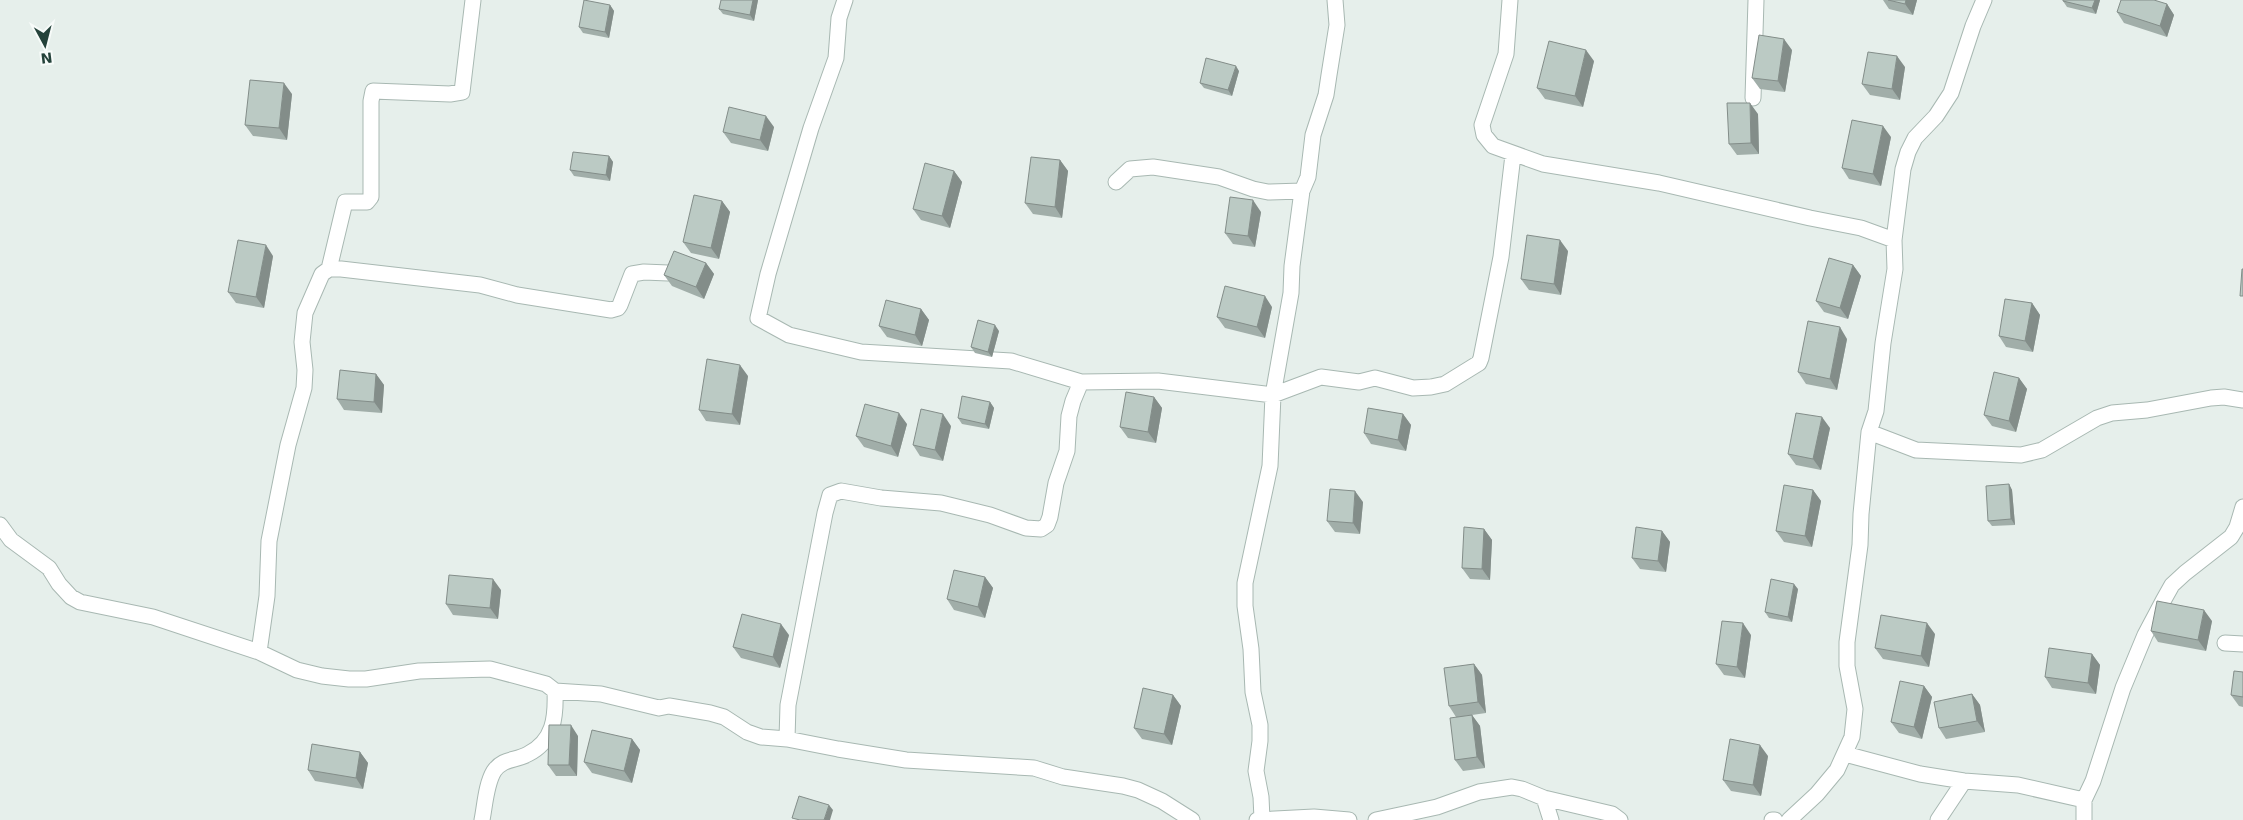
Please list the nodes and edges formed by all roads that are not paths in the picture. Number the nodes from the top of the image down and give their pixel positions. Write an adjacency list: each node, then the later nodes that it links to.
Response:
1 (473, 0): 12 (street)
2 (845, 0): 14 (street)
3 (1335, 0): 10 (street)
4 (1510, 0): 8 (street)
5 (1756, 0): 7 (street)
6 (1984, 0): 11 (street)
7 (1752, 98)
8 (1513, 155): 11 (street); 15 (street)
9 (1116, 182): 10 (street)
10 (1302, 191): 15 (street)
11 (1894, 240): 17 (street)
12 (329, 269): 13 (street); 22 (street)
13 (668, 273)
14 (1081, 382): 15 (street); 24 (street)
15 (1273, 395): 29 (street)
16 (2243, 400): 17 (street)
17 (1869, 432): 25 (street)
18 (2243, 507): 28 (street)
19 (0, 526): 22 (street)
20 (2225, 643): 21 (street)
21 (2243, 644)
22 (258, 652): 23 (street)
23 (555, 691): 24 (street); 30 (street)
24 (787, 739): 31 (street)
25 (1845, 754): 26 (street); 36 (street)
26 (1964, 781): 28 (street); 37 (street)
27 (1544, 798): 33 (street); 34 (street); 35 (street)
28 (2084, 800): 38 (street)
29 (1260, 819): 32 (street)
30 (482, 820)
31 (1192, 820)
32 (1350, 820)
33 (1376, 820)
34 (1551, 820)
35 (1620, 820)
36 (1789, 820)
37 (1938, 820)
38 (2084, 820)

